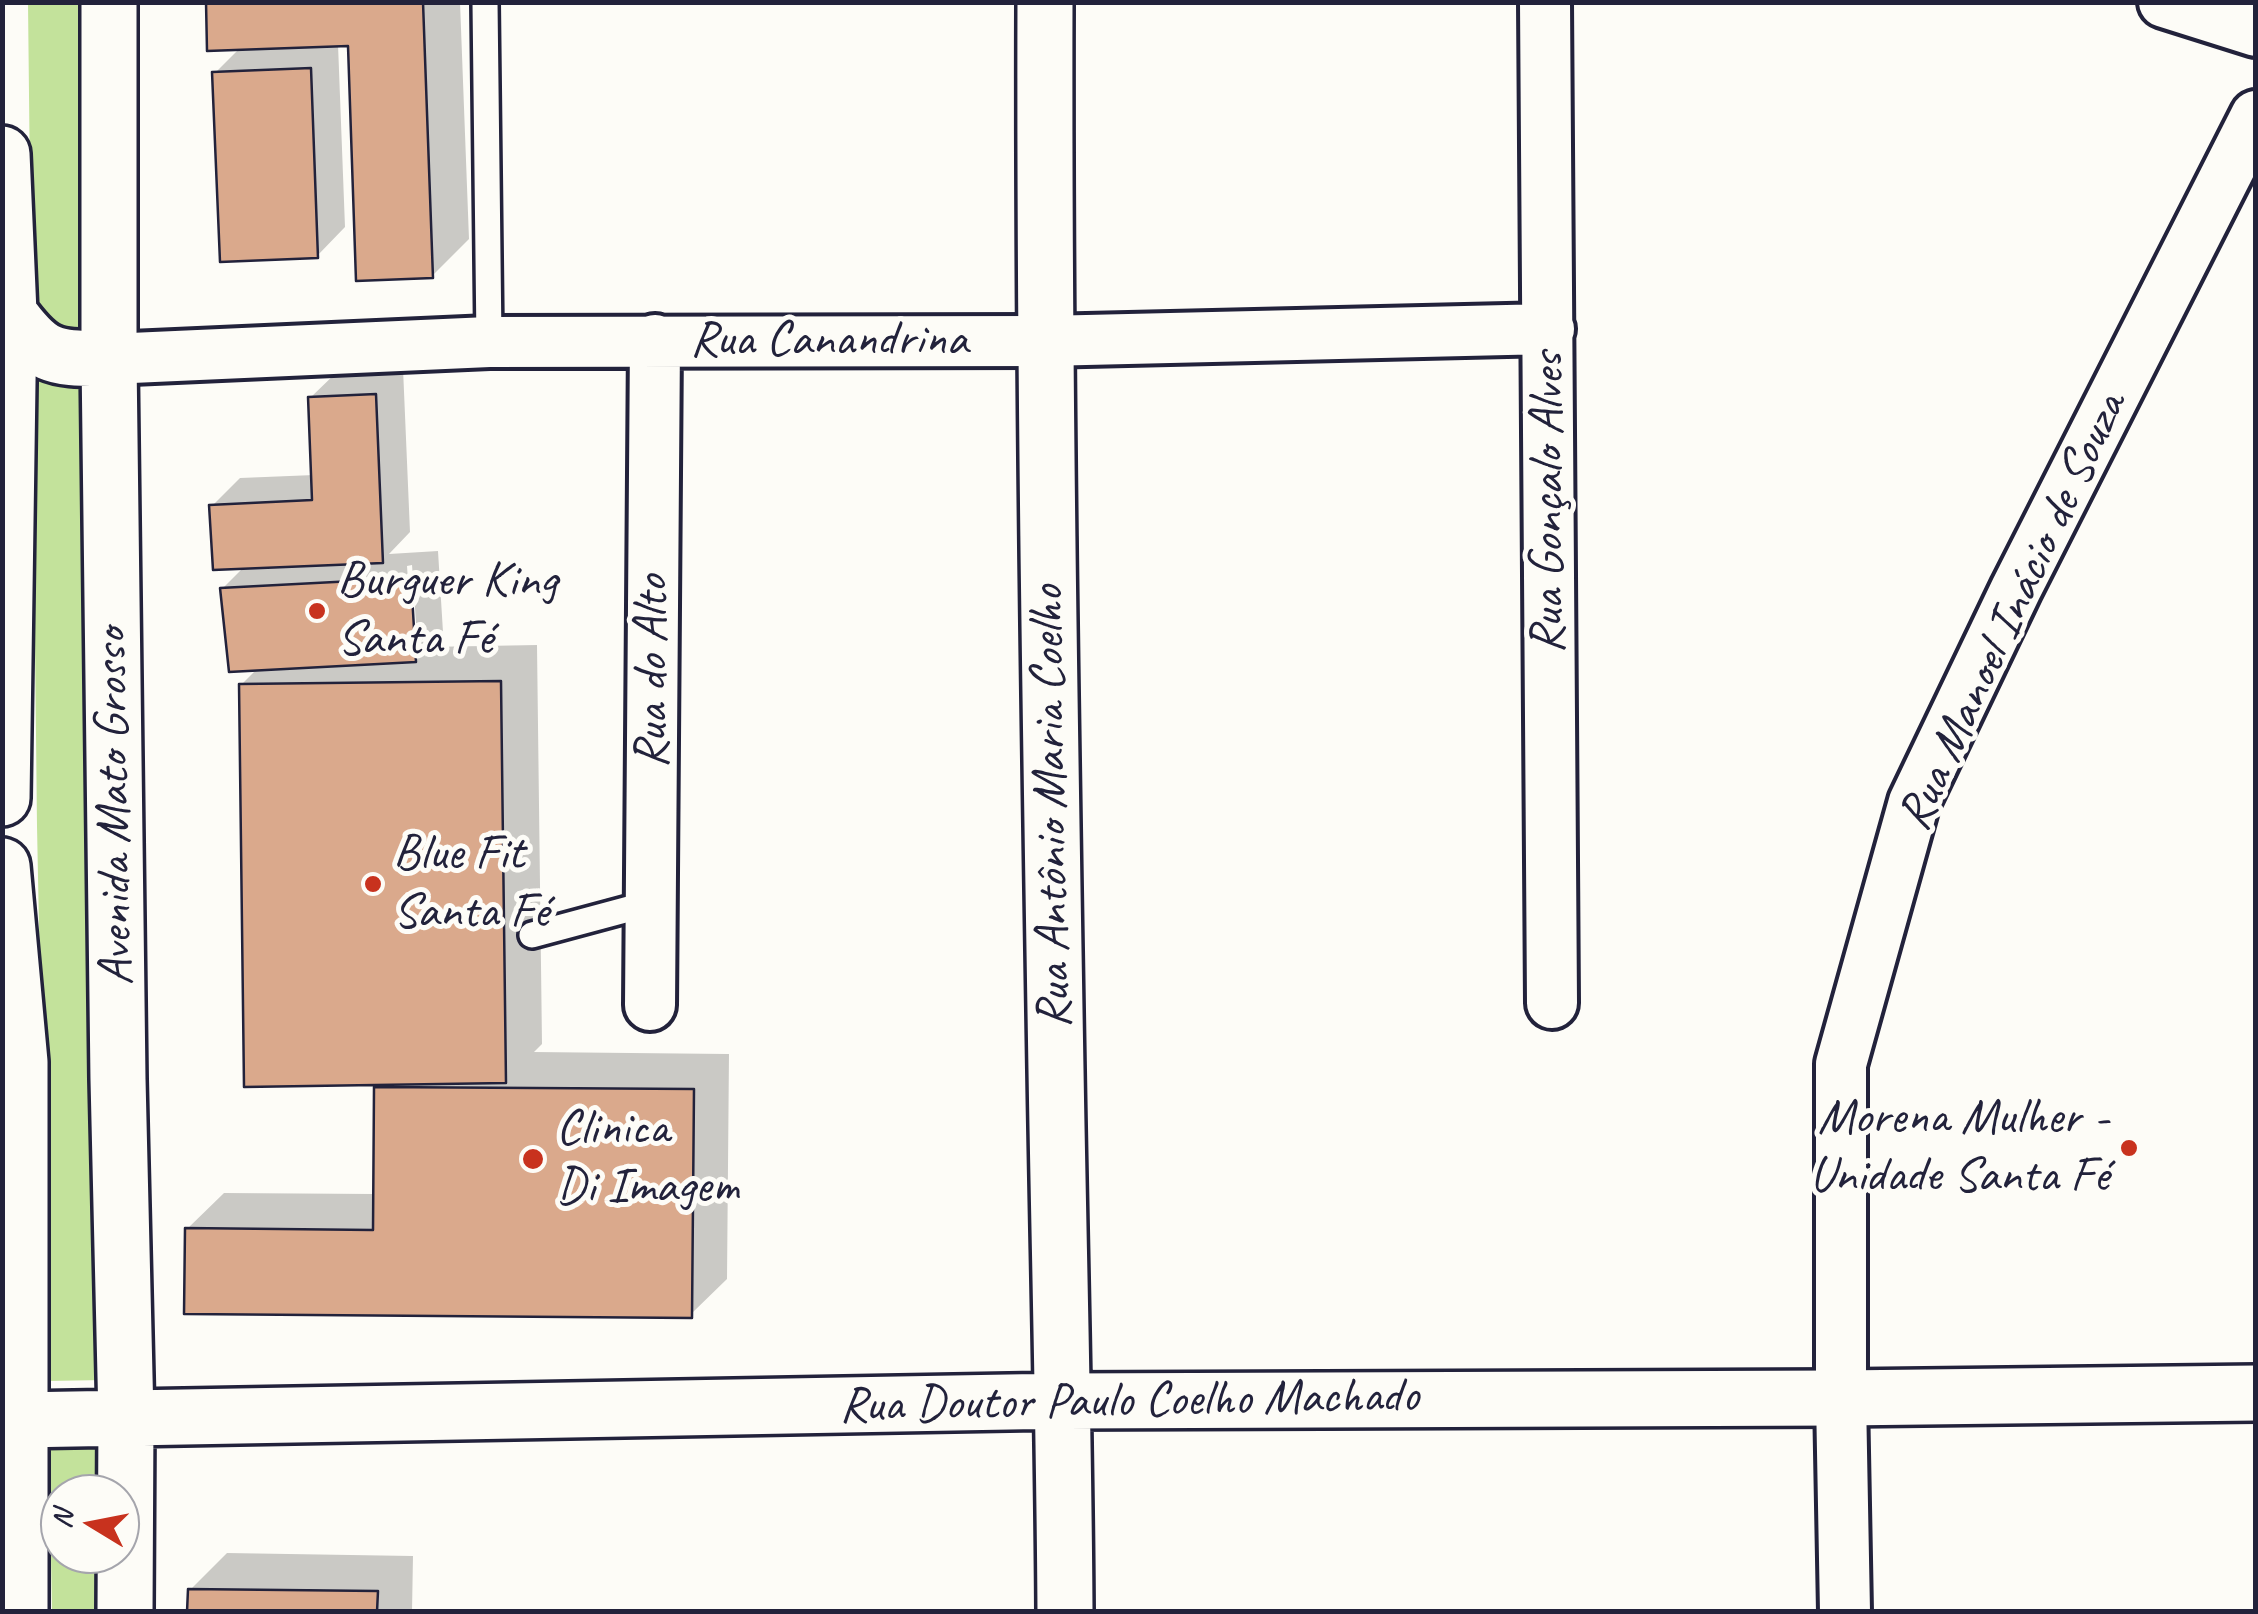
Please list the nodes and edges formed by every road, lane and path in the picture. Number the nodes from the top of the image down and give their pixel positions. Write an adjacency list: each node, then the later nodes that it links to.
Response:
1 (109, 2): 14 (street, Avenida Mato Grosso)
2 (485, 2): 13 (lane)
3 (1045, 2): 12 (street, Rua Antônio Maria Coelho)
4 (1545, 2): 10 (street, Rua Gonçalo Alves)
5 (2164, 2): 6 (street)
6 (2256, 31)
7 (2256, 116): 22 (street, Rua Manoel Inácio de Souza)
8 (2, 154): 9 (street)
9 (9, 313): 14 (street); 15 (street)
10 (1549, 329): 12 (street, Rua Canandrina); 19 (street, Rua Gonçalo Alves)
11 (655, 340): 12 (street, Rua Canandrina); 13 (street, Rua Canandrina); 17 (street, Rua do Alto)
12 (1044, 341): 23 (street, Rua Antônio Maria Coelho)
13 (489, 342): 14 (street, Rua Canandrina)
14 (110, 358): 24 (street, Avenida Mato Grosso)
15 (2, 798)
16 (2, 866): 25 (street, Avenida Mato Grosso)
17 (651, 904): 18 (lane); 20 (street, Rua do Alto)
18 (532, 935)
19 (1552, 1003)
20 (650, 1004)
21 (2256, 1393): 22 (street, Rua Doutor Paulo Coelho Machado)
22 (1841, 1398): 23 (street, Rua Doutor Paulo Coelho Machado); 29 (street, Rua Manoel Inácio de Souza)
23 (1064, 1401): 24 (street, Rua Doutor Paulo Coelho Machado); 28 (street, Rua Antônio Maria Coelho)
24 (126, 1418): 25 (street, Rua Doutor Paulo Coelho Machado); 27 (street, Avenida Mato Grosso)
25 (10, 1420): 26 (street, Avenida Mato Grosso)
26 (20, 1612)
27 (125, 1612)
28 (1065, 1612)
29 (1845, 1612)

